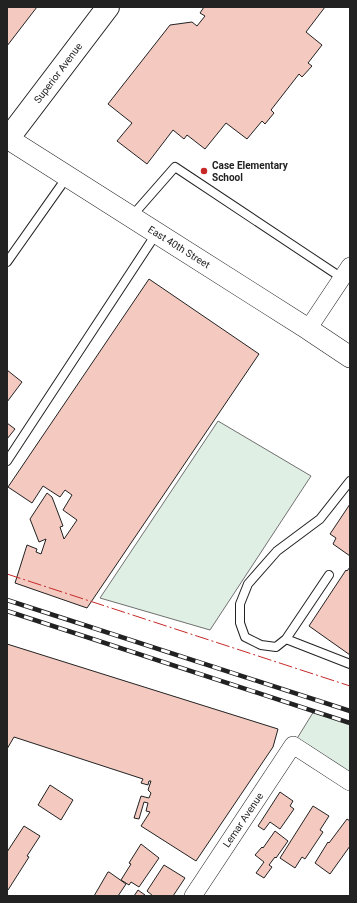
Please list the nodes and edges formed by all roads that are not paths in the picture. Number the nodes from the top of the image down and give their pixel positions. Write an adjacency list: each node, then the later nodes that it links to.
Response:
1 (108, 7): 2 (main road, Superior Avenue)
2 (7, 139): 3 (street, East 40th Street)
3 (67, 176): 4 (street, East 40th Street); 6 (lane)
4 (131, 217): 5 (street, East 40th Street); 7 (lane)
5 (157, 233): 8 (street, East 40th Street); 10 (lane)
6 (7, 262)
7 (346, 272): 8 (street)
8 (308, 329): 9 (street, East 40th Street)
9 (350, 358)
10 (7, 461)
11 (350, 481): 13 (lane)
12 (328, 575): 13 (lane)
13 (286, 639): 14 (lane)
14 (350, 664)
15 (350, 782): 16 (street, Lemar Avenue)
16 (193, 896)

